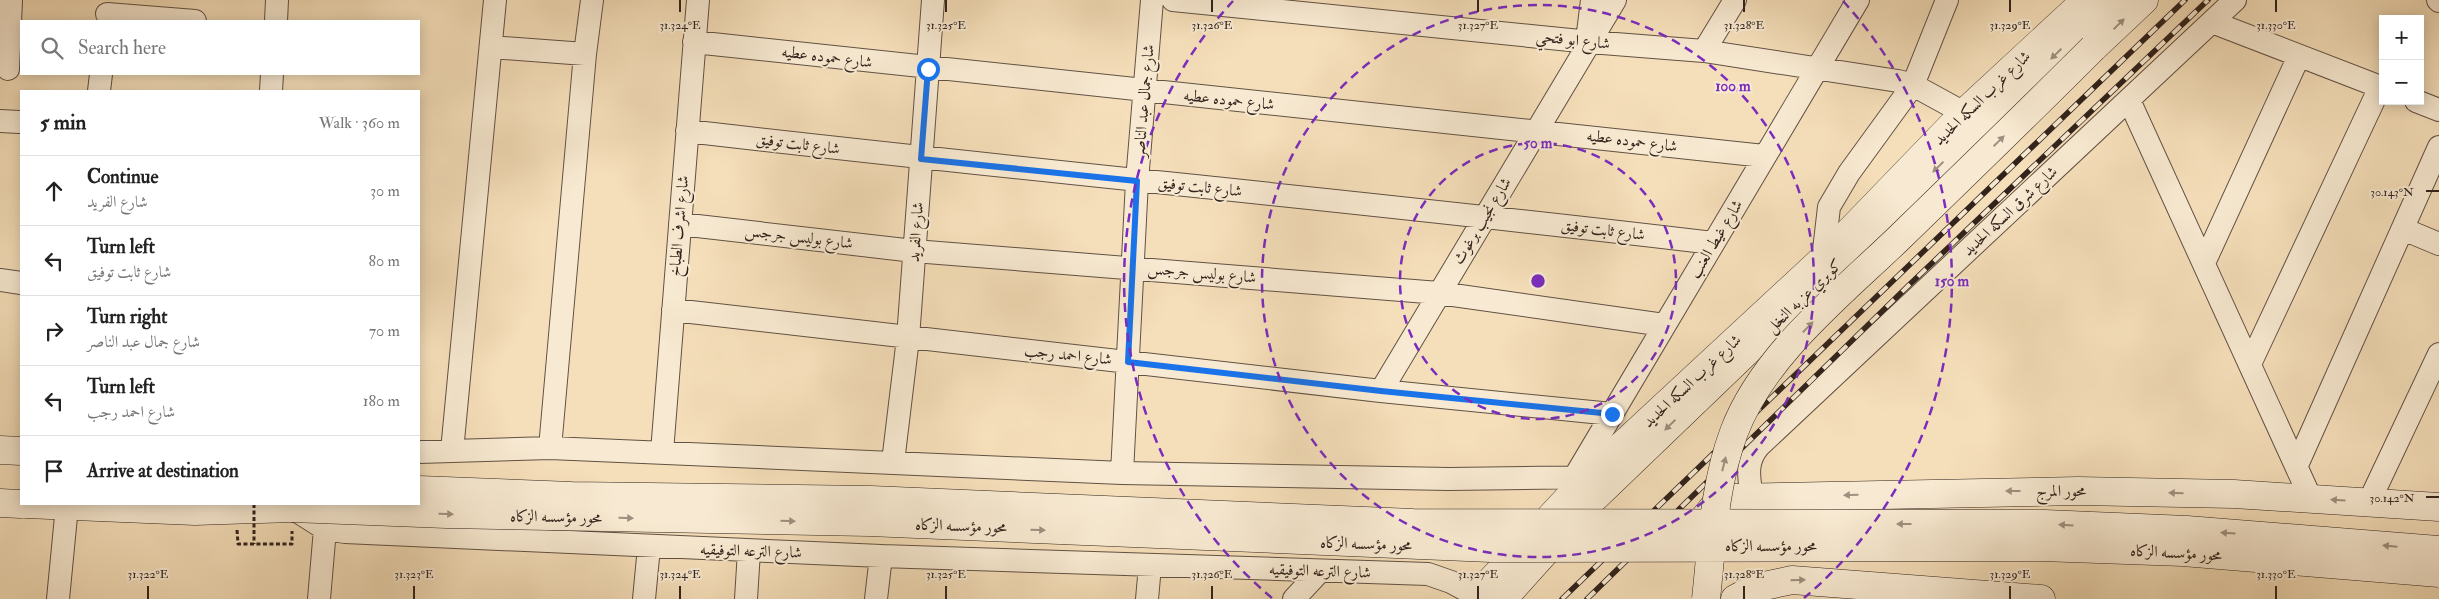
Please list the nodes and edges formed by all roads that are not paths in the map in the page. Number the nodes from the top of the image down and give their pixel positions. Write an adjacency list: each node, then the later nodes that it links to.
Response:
1 (11, 0): 28 (street)
2 (277, 0): 20 (street)
3 (495, 0): 24 (street)
4 (592, 0): 26 (street)
5 (698, 0): 22 (street, شارع اشرف الطباخ)
6 (933, 0): 29 (street, شارع الفريد)
7 (1152, 0): 37 (street, شارع جمال عبد الناصر)
8 (1173, 0): 23 (street, شارع ابو فتحي)
9 (1592, 0): 23 (street)
10 (1615, 0): 23 (street, شارع نجيب برغوث)
11 (1735, 0): 25 (street)
12 (1858, 0): 30 (street, شارع غيط العنب)
13 (1948, 0): 33 (street)
14 (2113, 0): 17 (main road, كوبري عزبه النخل)
15 (2144, 0): 106 (main road, كوبري عزبه النخل, one-way to 15, bridge)
16 (2234, 0): 21 (street, شارع شرق السكه الحديد)
17 (2088, 10): 42 (main road, شارع غرب السكه الحديد); 97 (main road, كوبري عزبه النخل, one-way to 97, bridge)
18 (107, 12): 19 (street)
19 (185, 20)
20 (276, 20)
21 (2212, 22): 27 (street); 39 (street, شارع شرق السكه الحديد)
22 (694, 42): 29 (street, شارع حموده عطيه); 44 (street, شارع اشرف الطباخ)
23 (1588, 42): 25 (street, شارع ابو فتحي); 43 (street, شارع نجيب برغوث)
24 (491, 47): 26 (street); 72 (street)
25 (1704, 51): 30 (street, شارع ابو فتحي)
26 (585, 54): 69 (street)
27 (2299, 56): 34 (street); 56 (street)
28 (8, 69)
29 (928, 69): 37 (street, شارع حموده عطيه); 47 (street, شارع الفريد)
30 (1817, 69): 33 (street, شارع ابو فتحي); 46 (street, شارع غيط العنب)
31 (101, 75): 35 (street)
32 (272, 75): 36 (street)
33 (1913, 84): 42 (street, شارع ابو فتحي); 55 (street)
34 (2379, 87)
35 (99, 90)
36 (271, 90)
37 (1144, 91): 43 (street, شارع حموده عطيه); 48 (street, شارع جمال عبد الناصر)
38 (2379, 92): 66 (street)
39 (2129, 100): 56 (street); 80 (street, شارع شرق السكه الحديد)
40 (2424, 104): 41 (street)
41 (2439, 110)
42 (1964, 113): 55 (main road, شارع غرب السكه الحديد)
43 (1536, 130): 46 (street, شارع حموده عطيه); 49 (street, شارع نجيب برغوث)
44 (687, 131): 47 (street, شارع ثابت توفيق); 50 (street, شارع اشرف الطباخ)
45 (2439, 147): 51 (street)
46 (1764, 156): 52 (street, شارع غيط العنب)
47 (921, 159): 48 (street, شارع ثابت توفيق); 54 (street, شارع الفريد)
48 (1137, 181): 49 (street, شارع ثابت توفيق); 57 (street, شارع جمال عبد الناصر)
49 (1486, 216): 52 (street, شارع ثابت توفيق); 60 (street, شارع نجيب برغوث)
50 (680, 224): 54 (street, شارع بوليس جرجس); 61 (street, شارع اشرف الطباخ)
51 (2403, 229): 53 (street); 76 (street)
52 (1713, 243): 62 (street, شارع غيط العنب)
53 (2439, 244)
54 (914, 251): 57 (street, شارع بوليس جرجس); 63 (street, شارع الفريد)
55 (1823, 259): 78 (main road, شارع غرب السكه الحديد)
56 (2204, 263): 66 (street)
57 (1132, 268): 60 (street, شارع بوليس جرجس); 65 (street, شارع جمال عبد الناصر)
58 (0, 280): 59 (street)
59 (20, 283)
60 (1439, 293): 62 (street, شارع بوليس جرجس); 67 (street, شارع نجيب برغوث)
61 (673, 310): 63 (street, شارع احمد رجب); 74 (street, شارع اشرف الطباخ)
62 (1664, 325): 68 (street, شارع غيط العنب)
63 (908, 338): 65 (street, شارع احمد رجب); 75 (street, شارع الفريد)
64 (2439, 354): 82 (street)
65 (1128, 362): 67 (street, شارع احمد رجب); 77 (street, شارع جمال عبد الناصر)
66 (2250, 364): 76 (street)
67 (1381, 391): 68 (street, شارع احمد رجب)
68 (1612, 414): 78 (street, شارع غيط العنب)
69 (550, 448): 72 (street); 74 (street)
70 (0, 450): 71 (main road)
71 (20, 451)
72 (452, 451): 73 (street)
73 (420, 452)
74 (662, 452): 75 (street)
75 (893, 462): 77 (street)
76 (2297, 465): 81 (street)
77 (1122, 473): 78 (street)
78 (1581, 478): 97 (main road, شارع غرب السكه الحديد)
79 (420, 490): 91 (main road, محور مؤسسه الزكاه, one-way to 79, bridge)
80 (1752, 497): 81 (main road, محور المرج, one-way to 80); 105 (main road, محور المرج)
81 (2311, 499): 82 (main road, محور المرج, one-way to 81)
82 (2369, 502): 88 (main road, محور المرج)
83 (0, 503): 84 (main road)
84 (20, 504)
85 (46, 505): 86 (main road)
86 (67, 506): 87 (main road); 98 (street)
87 (292, 508): 89 (street, شارع الترعه التوفيقيه); 96 (main road, محور مؤسسه الزكاه, one-way to 96, bridge)
88 (2439, 508)
89 (325, 529): 90 (street, شارع الترعه التوفيقيه); 99 (street)
90 (649, 547): 92 (street, شارع الترعه التوفيقيه); 100 (street)
91 (2439, 550)
92 (749, 551): 93 (street, شارع الترعه التوفيقيه); 101 (street)
93 (881, 556): 94 (street, شارع الترعه التوفيقيه); 102 (street)
94 (1150, 566): 95 (street, شارع الترعه التوفيقيه); 103 (street)
95 (1320, 571): 97 (street, شارع الترعه التوفيقيه); 104 (street)
96 (2439, 573)
97 (1485, 598)
98 (58, 599)
99 (319, 599)
100 (644, 599)
101 (746, 599)
102 (876, 599)
103 (1147, 599)
104 (1294, 599)
105 (1694, 599)
106 (1706, 599)
107 (1735, 599): 108 (main road, one-way to 108)
108 (2041, 599)

